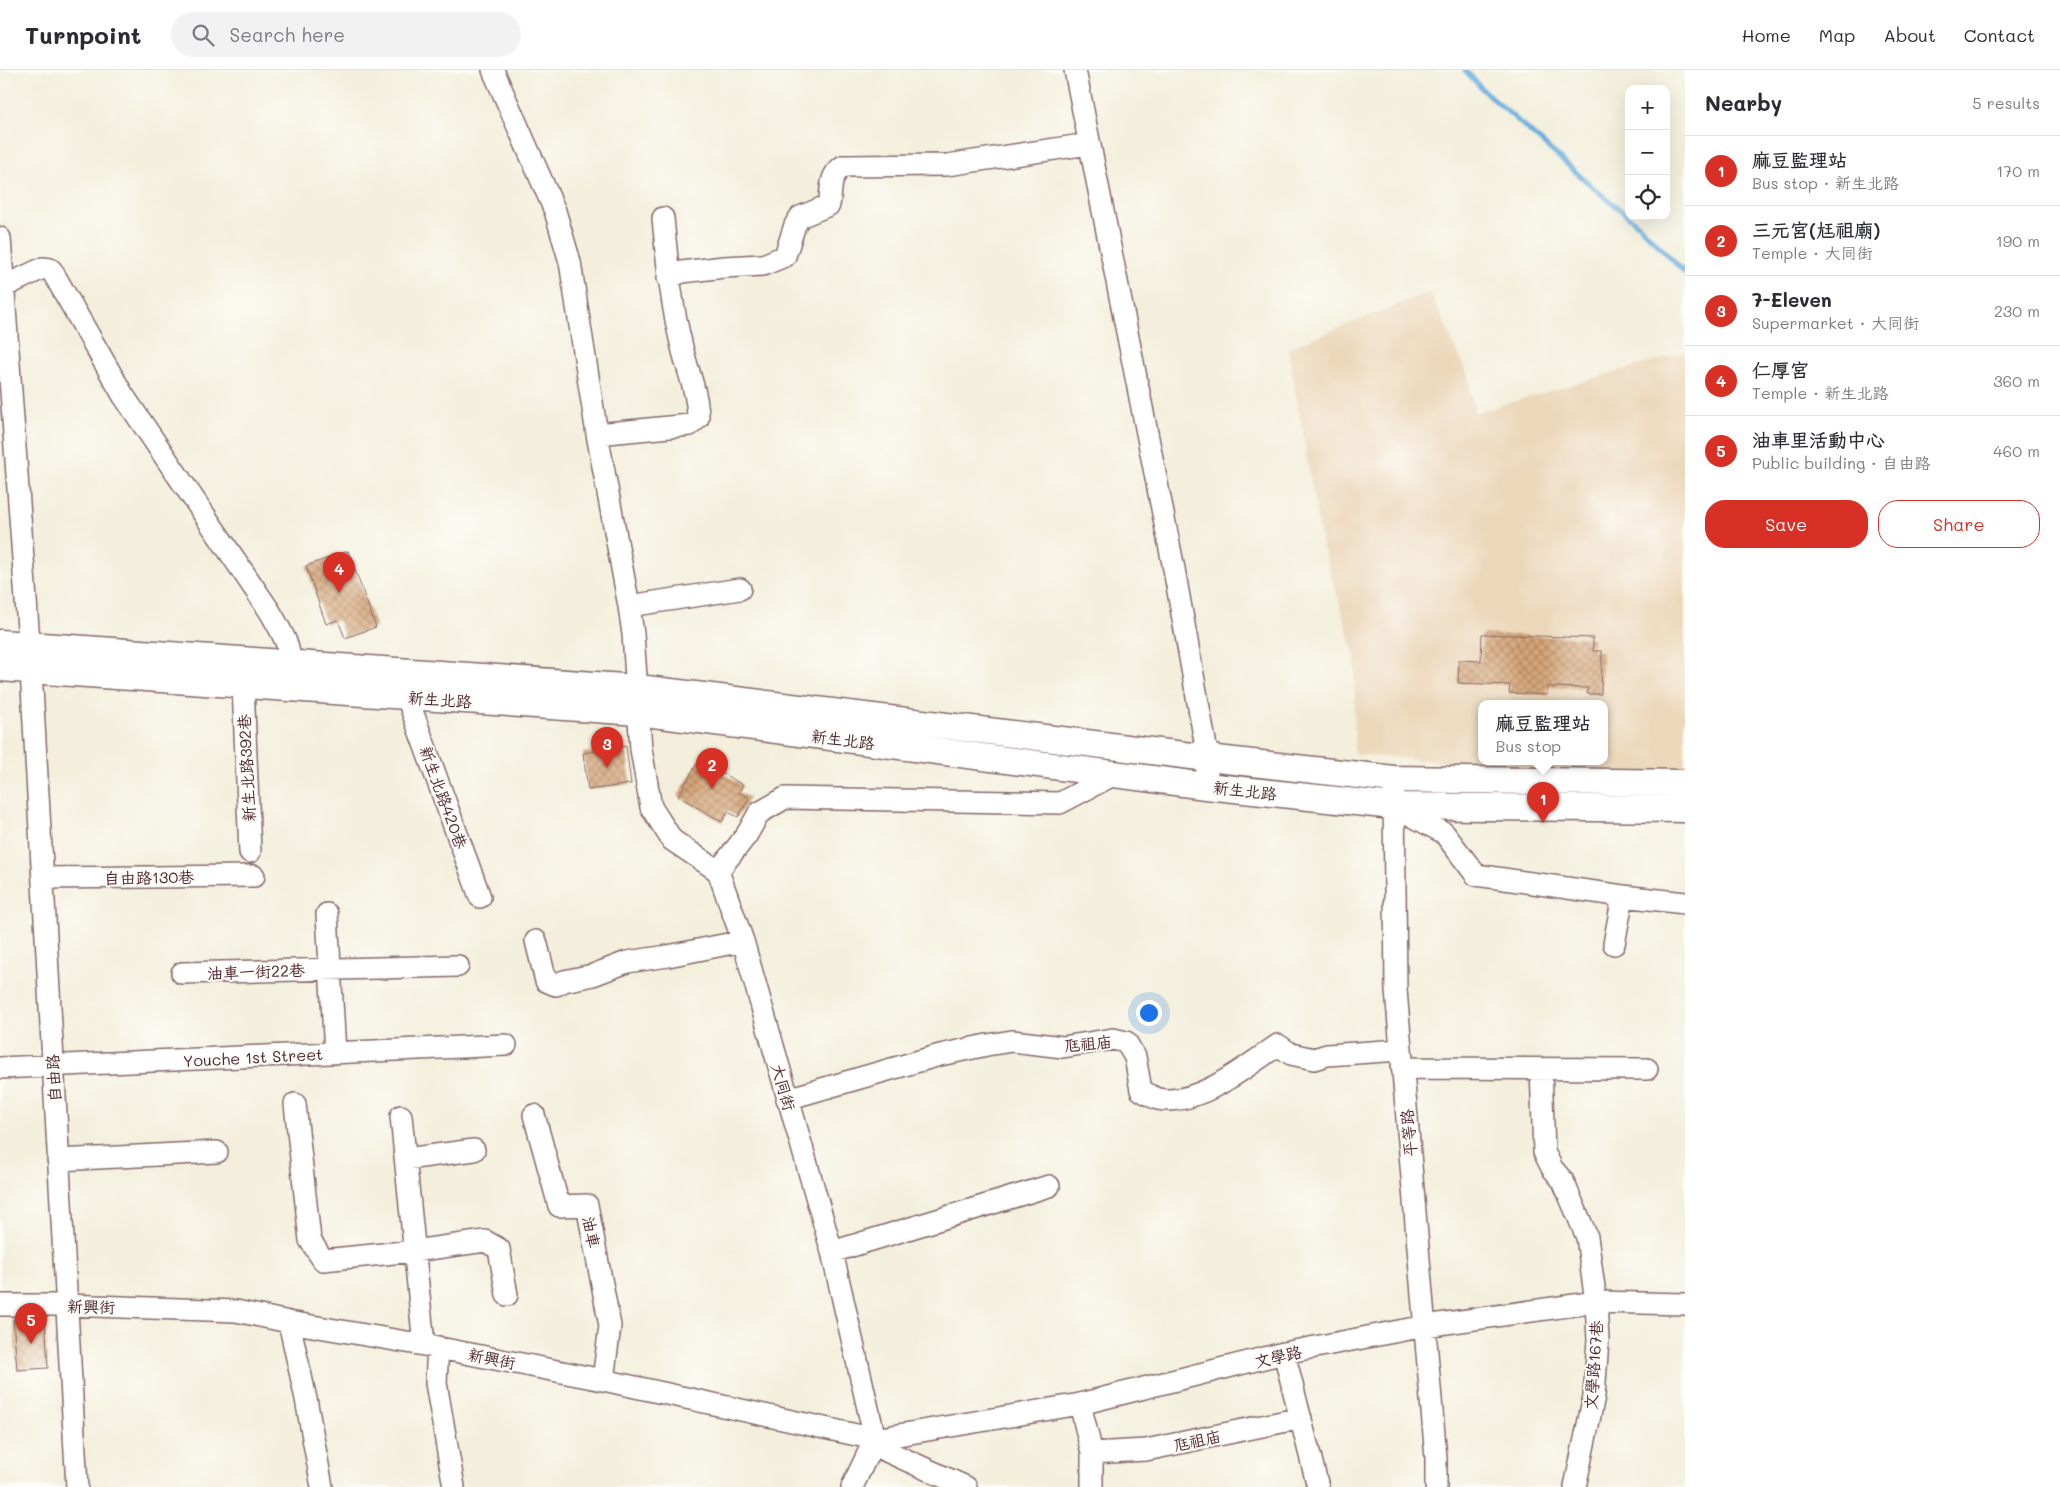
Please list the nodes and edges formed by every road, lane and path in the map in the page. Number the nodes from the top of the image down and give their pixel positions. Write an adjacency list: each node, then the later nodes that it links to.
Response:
1 (493, 70): 8 (street)
2 (1075, 70): 3 (street)
3 (1089, 144): 6 (street); 18 (street)
4 (663, 218): 6 (street)
5 (0, 238): 7 (street, 自由路)
6 (668, 278): 8 (street)
7 (3, 287): 12 (street, 自由路); 14 (street)
8 (597, 434): 10 (street)
9 (740, 589): 10 (street)
10 (629, 606): 17 (street)
11 (0, 643): 12 (main road, 新生北路)
12 (30, 658): 13 (main road, 新生北路); 14 (main road, 新生北路); 15 (main road, 新生北路); 28 (street, 自由路)
13 (0, 668)
14 (291, 676): 15 (main road, 新生北路); 16 (main road, 新生北路); 17 (main road, 新生北路)
15 (243, 685): 25 (street, 新生北路392巷)
16 (407, 697): 17 (main road, 新生北路); 29 (street, 新生北路420巷)
17 (638, 700): 18 (main road, 新生北路); 19 (main road, 新生北路); 26 (street)
18 (1208, 758): 20 (main road, 新生北路); 22 (street)
19 (1115, 774): 22 (main road, 新生北路); 26 (street)
20 (1394, 779): 21 (main road, 新生北路); 23 (street, 平等路)
21 (1685, 783)
22 (1206, 786): 23 (main road, 新生北路)
23 (1393, 806): 24 (main road, 新生北路); 30 (street); 41 (street, 平等路)
24 (1685, 809)
25 (250, 852)
26 (718, 871): 34 (street, 大同街)
27 (254, 876): 28 (street, 自由路130巷)
28 (43, 878): 42 (street, 自由路)
29 (480, 896)
30 (1623, 896): 31 (street); 35 (street)
31 (1685, 903)
32 (327, 914): 37 (street)
33 (536, 941): 34 (street)
34 (743, 941): 46 (street, 大同街)
35 (1614, 944)
36 (458, 966): 37 (street, 油車一街22巷)
37 (330, 968): 38 (street, 油車一街22巷); 40 (street)
38 (182, 973)
39 (506, 1045): 40 (street, Youche 1st Street)
40 (335, 1053): 42 (street, Youche 1st Street)
41 (1401, 1059): 44 (street); 46 (street, 尫祖庙); 63 (street, 平等路)
42 (52, 1066): 43 (street, Youche 1st Street); 52 (street, 自由路)
43 (0, 1068)
44 (1541, 1069): 45 (street); 58 (street, 文學路167巷)
45 (1647, 1070)
46 (787, 1098): 56 (street, 大同街)
47 (295, 1104): 55 (street)
48 (534, 1115): 66 (street, 油車)
49 (401, 1116): 53 (street)
50 (474, 1150): 53 (street)
51 (217, 1152): 52 (street)
52 (58, 1160): 61 (street, 自由路)
53 (406, 1160): 55 (street)
54 (1049, 1186): 56 (street)
55 (414, 1251): 57 (street); 64 (street)
56 (832, 1252): 69 (street, 大同街)
57 (507, 1295)
58 (1596, 1302): 59 (street, 文學路); 63 (street, 文學路); 79 (street, 文學路167巷)
59 (1685, 1304)
60 (0, 1305): 61 (street, 新興街)
61 (65, 1305): 62 (street, 新興街); 71 (street, 自由路)
62 (289, 1322): 64 (street, 新興街); 72 (street)
63 (1425, 1326): 65 (street, 文學路); 78 (street, 平等路)
64 (431, 1346): 66 (street, 新興街); 73 (street)
65 (1284, 1353): 67 (street, 文學路); 68 (street)
66 (603, 1380): 69 (street, 新興街)
67 (1080, 1404): 69 (street, 文學路); 70 (street)
68 (1300, 1418): 70 (street, 尫祖庙); 77 (street)
69 (875, 1439): 74 (street); 75 (street, 新興街)
70 (1092, 1452): 76 (street)
71 (77, 1487)
72 (322, 1487)
73 (454, 1487)
74 (852, 1487)
75 (966, 1487)
76 (1092, 1487)
77 (1318, 1487)
78 (1436, 1487)
79 (1575, 1487)

